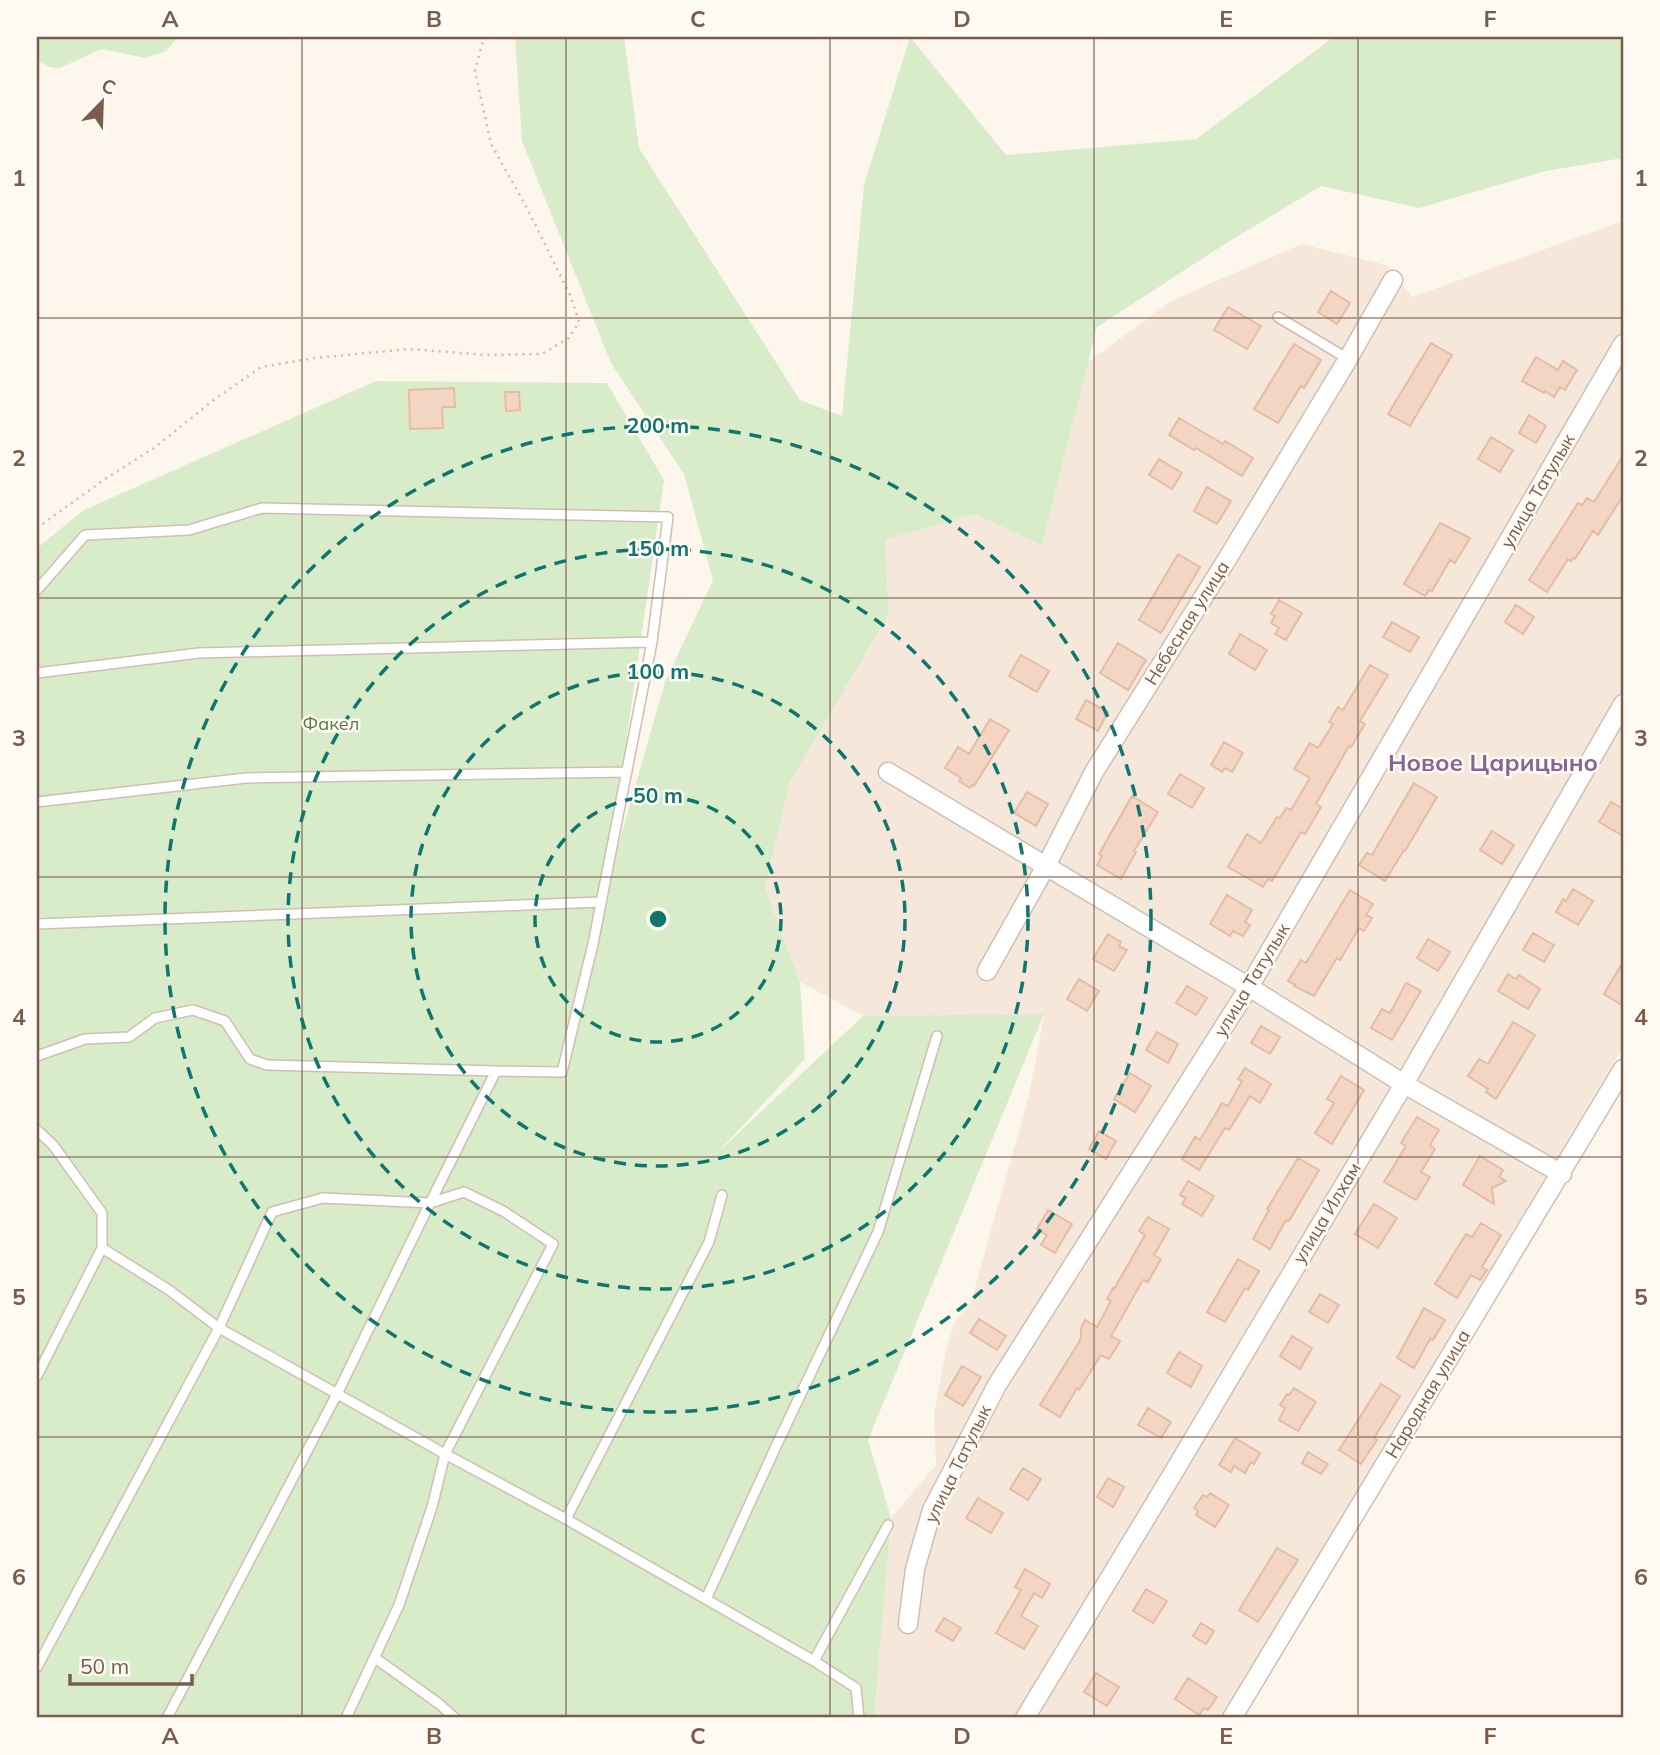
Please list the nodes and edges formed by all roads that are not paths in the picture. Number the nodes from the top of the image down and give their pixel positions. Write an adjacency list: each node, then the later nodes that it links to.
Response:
1 (1393, 280): 4 (street, Небесная улица)
2 (1278, 317): 4 (lane)
3 (1623, 344): 16 (street, улица Татулык)
4 (1348, 359): 12 (street, Небесная улица)
5 (37, 590): 6 (lane)
6 (652, 642): 7 (lane); 9 (lane)
7 (37, 673)
8 (1623, 704): 21 (street, улица Илхам)
9 (627, 772): 11 (lane); 13 (lane)
10 (888, 772): 12 (street)
11 (37, 802)
12 (1046, 866): 15 (street, Небесная улица); 16 (street)
13 (601, 902): 14 (lane); 20 (lane)
14 (37, 924)
15 (987, 971)
16 (1249, 987): 21 (street); 34 (street, улица Татулык)
17 (937, 1036): 33 (lane)
18 (37, 1056): 20 (lane)
19 (1623, 1069): 23 (street, Народная улица)
20 (496, 1071): 25 (lane)
21 (1404, 1084): 23 (street); 42 (street, улица Илхам)
22 (37, 1130): 26 (lane)
23 (1562, 1174): 43 (street, Народная улица)
24 (723, 1195): 31 (lane)
25 (430, 1203): 27 (lane); 29 (lane); 30 (lane)
26 (102, 1248): 27 (lane); 28 (lane)
27 (219, 1328): 29 (lane); 37 (lane)
28 (37, 1376)
29 (337, 1394): 30 (lane); 38 (lane)
30 (445, 1454): 31 (lane); 35 (lane)
31 (566, 1518): 33 (lane)
32 (888, 1525): 36 (lane)
33 (706, 1599): 36 (lane)
34 (908, 1624)
35 (375, 1658): 39 (lane); 40 (lane)
36 (814, 1661): 41 (lane)
37 (37, 1667)
38 (167, 1718)
39 (346, 1718)
40 (455, 1718)
41 (859, 1718)
42 (1025, 1718)
43 (1232, 1718)

